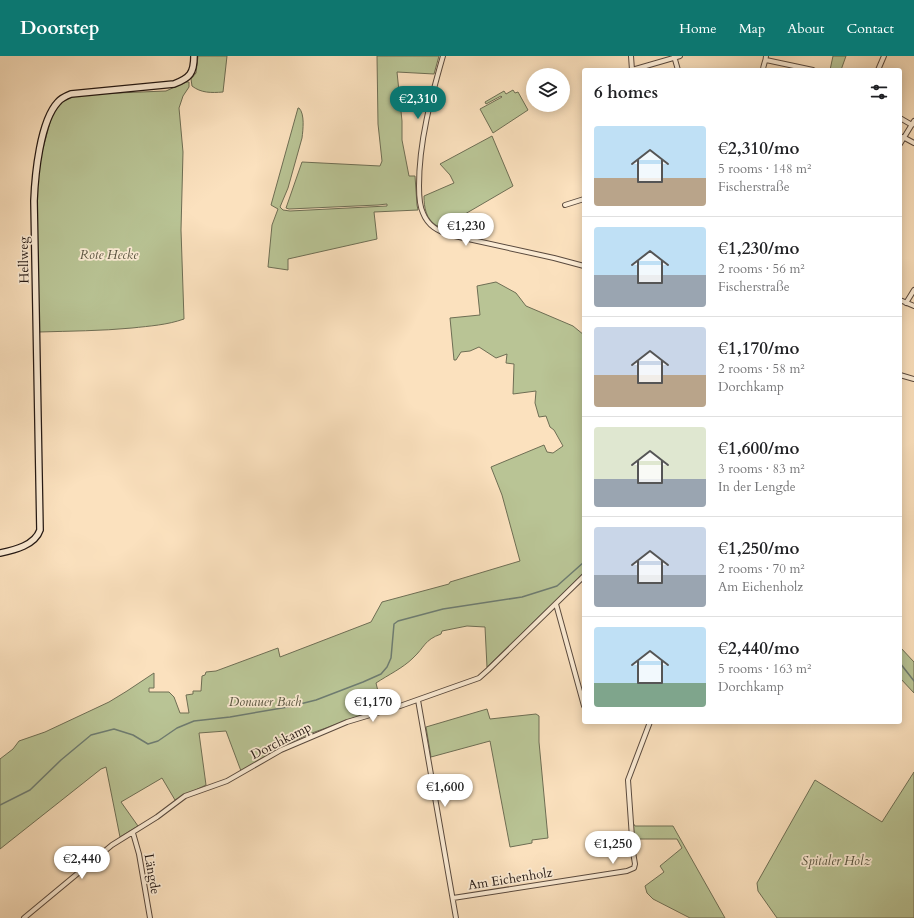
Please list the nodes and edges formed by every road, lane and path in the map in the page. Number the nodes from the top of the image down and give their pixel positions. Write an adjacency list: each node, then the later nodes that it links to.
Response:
1 (194, 56): 28 (street, Hellweg)
2 (443, 56): 21 (street)
3 (631, 56): 8 (street)
4 (680, 56): 6 (street)
5 (884, 56): 13 (street)
6 (674, 57): 9 (street); 10 (street)
7 (766, 58): 11 (street); 12 (street)
8 (632, 68)
9 (638, 68)
10 (677, 68)
11 (763, 68)
12 (805, 68)
13 (879, 68)
14 (902, 119): 15 (street)
15 (913, 123): 16 (street)
16 (904, 137): 17 (street); 18 (street)
17 (902, 140)
18 (914, 143)
19 (582, 200): 20 (street)
20 (565, 206)
21 (582, 265)
22 (914, 290): 24 (street)
23 (902, 301): 24 (street)
24 (906, 303): 25 (street)
25 (914, 306)
26 (902, 376): 27 (street)
27 (914, 379)
28 (0, 553)
29 (582, 578): 30 (street, Dorchkamp)
30 (556, 604): 31 (street); 32 (street, Dorchkamp)
31 (582, 699)
32 (418, 700): 34 (street, Dorchkamp); 35 (street)
33 (649, 724): 35 (street, Am Eichenholz)
34 (133, 833): 36 (street, Dorchkamp); 37 (street, Längde)
35 (453, 898): 38 (street)
36 (24, 918)
37 (150, 918)
38 (456, 918)

